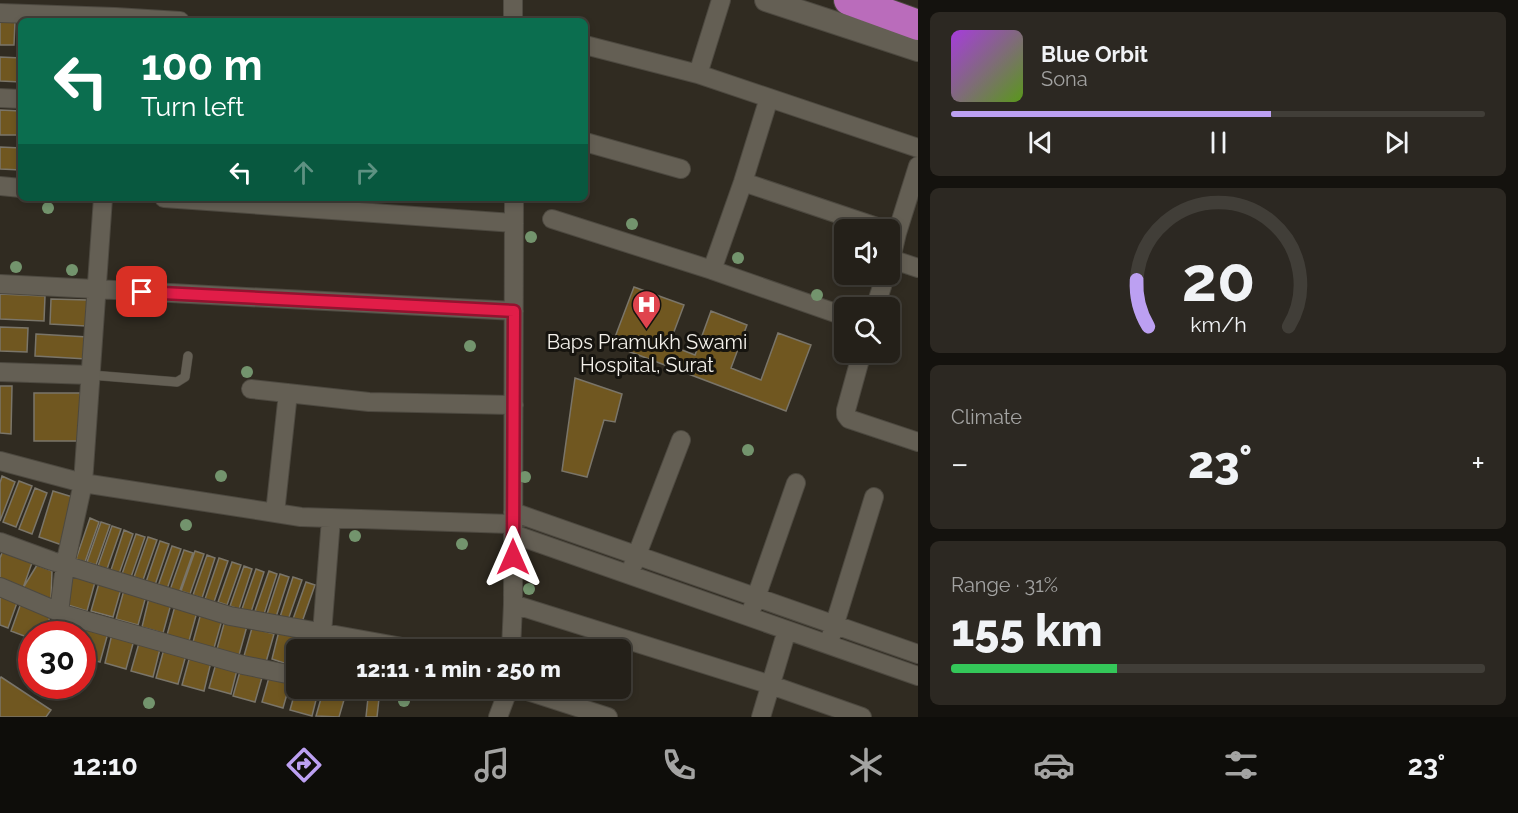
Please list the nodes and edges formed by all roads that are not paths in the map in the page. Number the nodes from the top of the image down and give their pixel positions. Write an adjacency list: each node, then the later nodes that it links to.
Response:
1 (513, 0): 8 (street)
2 (721, 0): 12 (street)
3 (766, 0): 11 (street)
4 (849, 0): 9 (highway)
5 (0, 13): 6 (street)
6 (116, 13): 7 (street)
7 (156, 18)
8 (513, 18)
9 (918, 25)
10 (588, 46): 12 (street)
11 (918, 50)
12 (698, 74): 14 (street)
13 (0, 98): 15 (street)
14 (769, 98): 17 (street); 20 (street)
15 (18, 99)
16 (588, 143): 19 (street)
17 (918, 148)
18 (918, 166): 28 (street)
19 (681, 169)
20 (743, 182): 27 (street); 32 (street)
21 (0, 186): 22 (street)
22 (18, 188)
23 (103, 201): 34 (street)
24 (206, 201): 29 (street)
25 (514, 201): 29 (street)
26 (552, 219): 32 (street)
27 (855, 219)
28 (896, 219)
29 (514, 223): 35 (street)
30 (900, 266): 31 (street)
31 (918, 268)
32 (712, 270): 36 (street)
33 (0, 284): 34 (street)
34 (96, 290): 35 (street); 40 (street)
35 (514, 311): 43 (street)
36 (834, 313)
37 (188, 356): 40 (lane)
38 (859, 363): 45 (street)
39 (0, 372): 40 (street)
40 (91, 375): 47 (street)
41 (250, 389): 42 (street)
42 (288, 393): 43 (street); 50 (street)
43 (514, 405): 52 (street)
44 (681, 440): 54 (street)
45 (918, 442)
46 (0, 461): 47 (street)
47 (83, 483): 50 (street); 55 (street)
48 (796, 483): 58 (street)
49 (874, 497): 62 (street)
50 (276, 513): 51 (street)
51 (331, 519): 52 (street); 64 (street)
52 (513, 523): 54 (street); 56 (street); 59 (street)
53 (0, 542): 55 (street)
54 (637, 555): 56 (street); 58 (street)
55 (65, 565): 60 (street); 64 (street)
56 (629, 574): 61 (street)
57 (0, 587): 60 (street)
58 (756, 597): 61 (street); 62 (street)
59 (513, 604): 66 (street); 71 (street)
60 (59, 612): 69 (street)
61 (749, 616): 63 (street)
62 (835, 624): 67 (street); 68 (street)
63 (787, 630): 67 (street); 71 (street)
64 (322, 633): 65 (street)
65 (356, 639)
66 (511, 639)
67 (829, 644): 70 (street)
68 (918, 652): 70 (street)
69 (286, 674)
70 (914, 675)
71 (771, 685): 76 (street); 77 (street)
72 (505, 699): 75 (street)
73 (551, 699): 74 (street)
74 (602, 716)
75 (498, 717)
76 (761, 717)
77 (862, 717)

